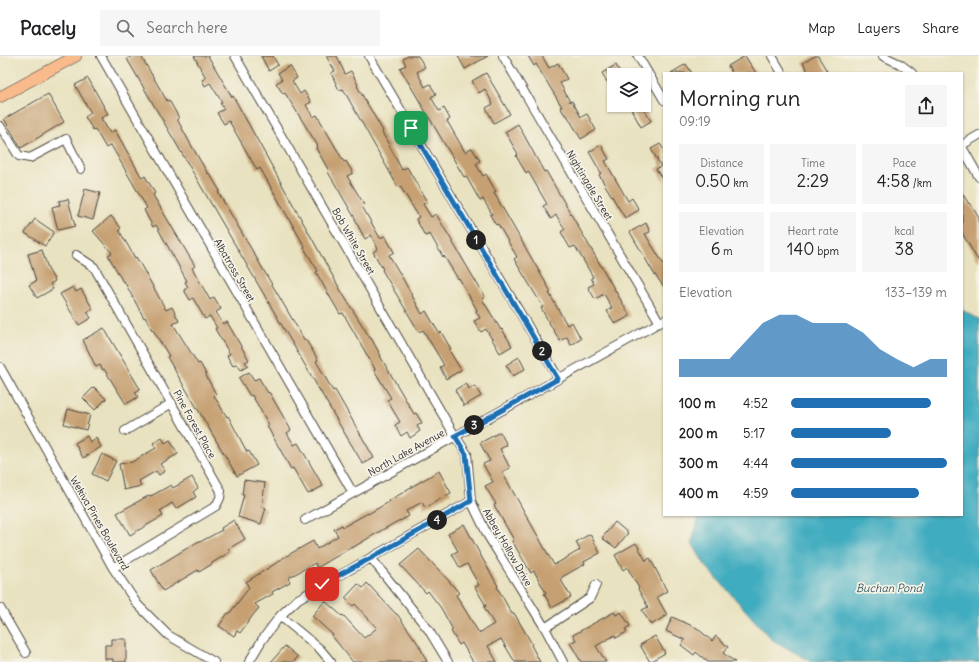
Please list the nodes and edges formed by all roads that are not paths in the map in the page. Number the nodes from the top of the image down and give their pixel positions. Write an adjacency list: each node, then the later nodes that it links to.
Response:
1 (76, 56): 11 (main road)
2 (102, 56): 26 (street, Albatross Street)
3 (235, 56): 25 (street, Bob White Street)
4 (369, 56): 22 (street)
5 (503, 56): 20 (street, Nightingale Street)
6 (638, 56): 12 (street)
7 (772, 56): 9 (street)
8 (883, 56): 10 (street)
9 (781, 72)
10 (911, 72)
11 (0, 97)
12 (663, 98)
13 (0, 126): 17 (street)
14 (979, 135): 15 (street)
15 (963, 145)
16 (963, 148): 18 (street)
17 (81, 169)
18 (979, 177)
19 (76, 254): 23 (street, Pine Forest Place)
20 (662, 322): 22 (street, North Lake Avenue)
21 (0, 367): 30 (street, Wekiva Pines Boulevard)
22 (558, 379): 25 (street, North Lake Avenue)
23 (172, 403): 24 (street); 30 (street, Pine Forest Place)
24 (125, 431)
25 (455, 436): 26 (street, North Lake Avenue); 27 (street, Abbey Hollow Drive)
26 (353, 493): 28 (street, North Lake Avenue)
27 (471, 501): 29 (street); 34 (street, Abbey Hollow Drive)
28 (305, 520)
29 (371, 558): 33 (street); 39 (street)
30 (113, 568): 36 (street, Wekiva Pines Boulevard)
31 (596, 584): 34 (street)
32 (0, 608): 35 (street)
33 (280, 616): 37 (street); 38 (street)
34 (545, 628): 40 (street, Abbey Hollow Drive)
35 (26, 653)
36 (214, 662)
37 (249, 662)
38 (331, 662)
39 (448, 662)
40 (563, 662)

